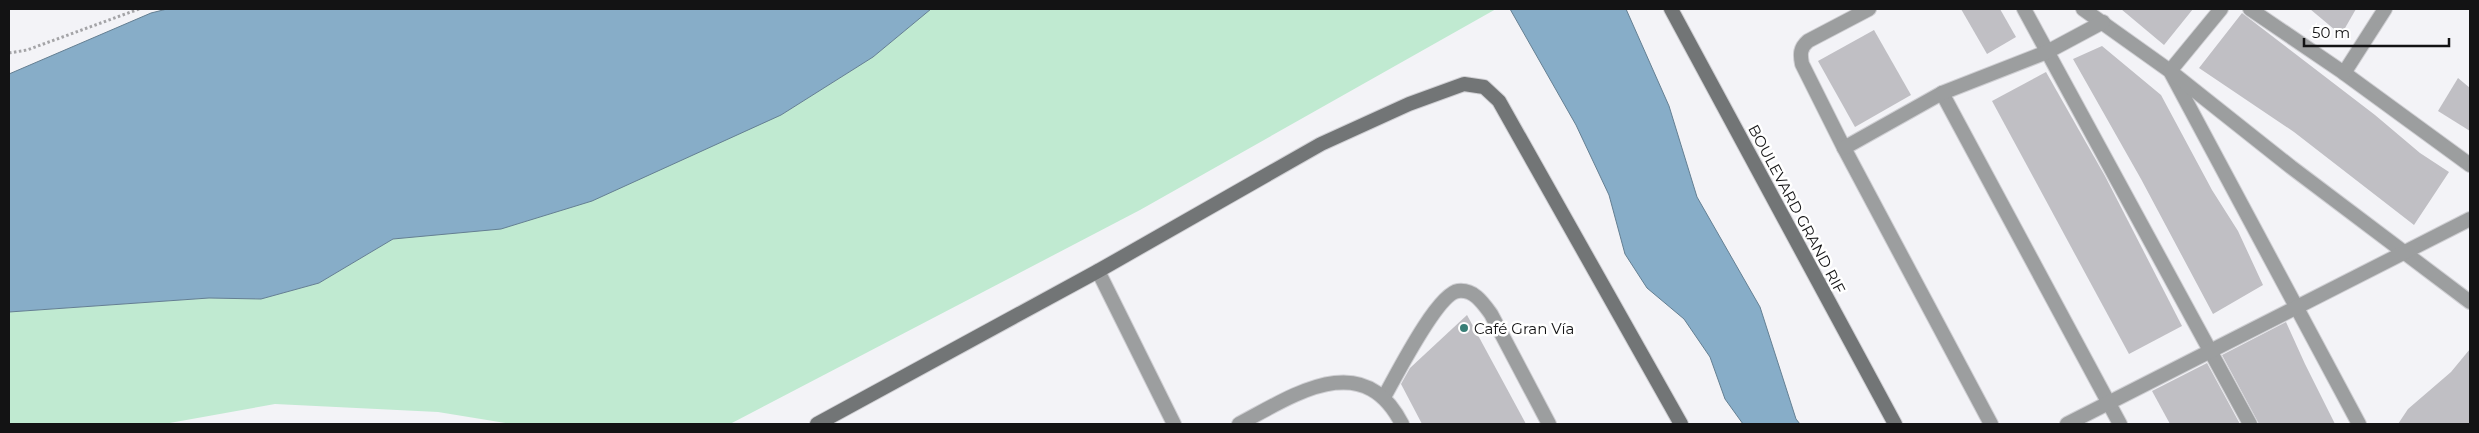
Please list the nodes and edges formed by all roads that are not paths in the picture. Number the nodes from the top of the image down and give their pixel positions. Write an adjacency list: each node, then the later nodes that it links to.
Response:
1 (1671, 9): 29 (main road, BOULEVARD GRAND RIF)
2 (1869, 9): 13 (street)
3 (2024, 9): 9 (street)
4 (2083, 9): 8 (street)
5 (2221, 9): 10 (street)
6 (2250, 9): 11 (street)
7 (2385, 9): 11 (street)
8 (2103, 22): 9 (street); 10 (street)
9 (2047, 52): 12 (street); 20 (street)
10 (2170, 71): 16 (street); 19 (street)
11 (2344, 73): 14 (street)
12 (1942, 93): 13 (street); 22 (street)
13 (1844, 148): 30 (street)
14 (2470, 165)
15 (2470, 219): 16 (street)
16 (2405, 251): 18 (street); 19 (street)
17 (1098, 271): 23 (main road); 24 (street); 28 (main road)
18 (2470, 302)
19 (2297, 309): 20 (street); 34 (street)
20 (2211, 352): 22 (street); 33 (street)
21 (1384, 397): 25 (street); 26 (street); 27 (street)
22 (2109, 404): 31 (street); 32 (street)
23 (817, 424)
24 (1174, 424)
25 (1239, 424)
26 (1402, 424)
27 (1549, 424)
28 (1681, 424)
29 (1895, 424)
30 (1990, 424)
31 (2067, 424)
32 (2120, 424)
33 (2250, 424)
34 (2359, 424)

